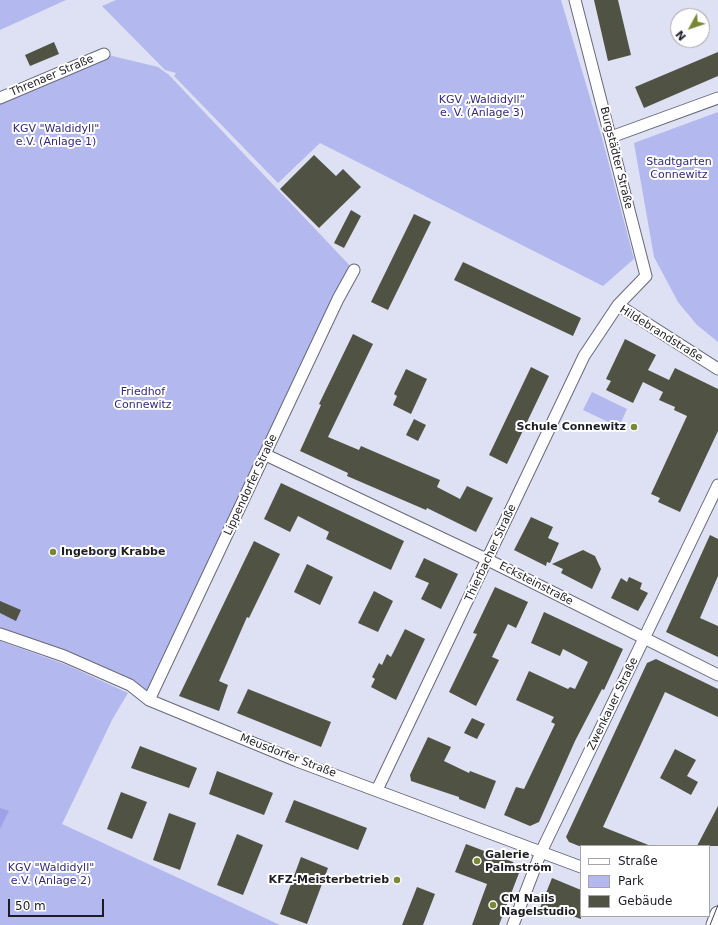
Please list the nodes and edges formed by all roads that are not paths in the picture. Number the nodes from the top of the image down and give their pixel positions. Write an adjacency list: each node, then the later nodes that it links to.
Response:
1 (575, 0): 5 (street, Burgstädter Straße)
2 (104, 54): 3 (street, Threnaer Straße)
3 (0, 98)
4 (718, 98): 5 (street)
5 (611, 137): 7 (street, Burgstädter Straße)
6 (354, 270): 10 (street, Lippendorfer Straße)
7 (618, 305): 8 (street, Hildebrandstraße); 9 (street, Hildebrandstraße)
8 (608, 318): 12 (street, Thierbacher Straße)
9 (718, 369)
10 (266, 455): 12 (street, Ecksteinstraße); 16 (street, Lippendorfer Straße)
11 (718, 485): 14 (street, Zwenkauer Straße)
12 (488, 560): 14 (street, Ecksteinstraße); 17 (street, Thierbacher Straße)
13 (0, 634): 16 (street, Meusdorfer Straße)
14 (645, 639): 15 (street, Ecksteinstraße); 18 (street, Zwenkauer Straße)
15 (718, 674)
16 (149, 700): 17 (street, Meusdorfer Straße)
17 (377, 790): 18 (street, Meusdorfer Straße)
18 (541, 852): 19 (street, Meusdorfer Straße); 20 (street, Zwenkauer Straße)
19 (580, 867)
20 (513, 925)

